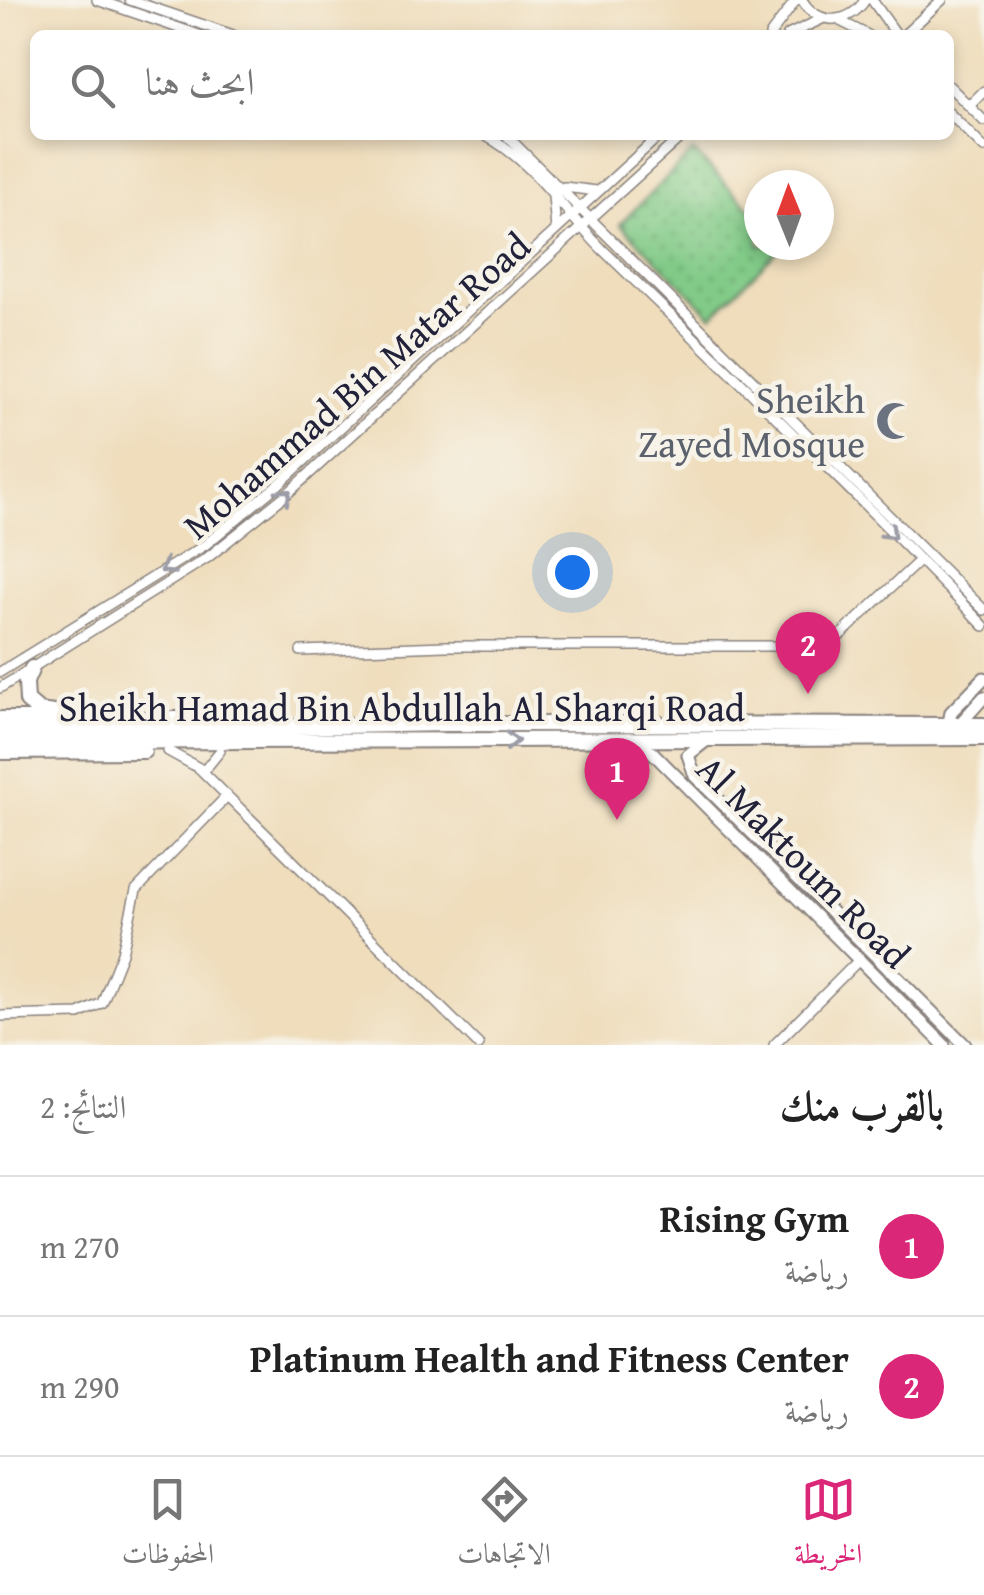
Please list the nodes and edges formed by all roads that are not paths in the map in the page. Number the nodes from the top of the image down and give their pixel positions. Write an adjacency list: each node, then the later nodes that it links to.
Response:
1 (97, 0): 8 (street)
2 (130, 0): 9 (street)
3 (799, 0): 6 (street); 10 (street)
4 (868, 0): 7 (street); 13 (street)
5 (942, 0): 14 (street)
6 (824, 18): 7 (street); 11 (street)
7 (838, 20): 12 (street)
8 (184, 30)
9 (217, 30)
10 (774, 30)
11 (799, 30)
12 (858, 30)
13 (896, 30)
14 (907, 30)
15 (954, 91): 17 (street)
16 (984, 91): 17 (street)
17 (969, 106): 19 (street)
18 (954, 118): 24 (street)
19 (984, 121)
20 (492, 140): 25 (street)
21 (511, 140): 25 (street)
22 (655, 140): 26 (street, Mohammad Bin Matar Road)
23 (677, 140): 27 (street, Mohammad Bin Matar Road)
24 (984, 148)
25 (557, 190): 26 (street); 28 (street); 29 (street); 32 (street)
26 (600, 190): 28 (street, Mohammad Bin Matar Road)
27 (610, 200): 30 (street, Mohammad Bin Matar Road); 33 (street)
28 (581, 206): 29 (street, Mohammad Bin Matar Road); 30 (street)
29 (572, 215): 31 (street); 32 (street, Mohammad Bin Matar Road)
30 (591, 217): 31 (street, Mohammad Bin Matar Road); 33 (street)
31 (582, 226): 34 (street); 35 (street, Mohammad Bin Matar Road)
32 (556, 229): 48 (street, Mohammad Bin Matar Road, one-way to 48)
33 (606, 234): 36 (street)
34 (596, 243): 35 (street); 37 (street)
35 (560, 244): 47 (street, Mohammad Bin Matar Road, one-way to 35)
36 (675, 304): 37 (street); 38 (street)
37 (662, 308): 39 (street)
38 (781, 409): 39 (street); 40 (street)
39 (766, 410): 41 (street)
40 (858, 484): 41 (street); 43 (street)
41 (845, 488): 42 (street, one-way to 42)
42 (920, 560): 43 (street); 46 (street)
43 (960, 593): 44 (street); 45 (street)
44 (984, 610)
45 (984, 626)
46 (302, 651)
47 (32, 668): 50 (street, Mohammad Bin Matar Road); 53 (highway)
48 (0, 672)
49 (984, 678): 55 (main road)
50 (0, 688)
51 (984, 697): 55 (main road)
52 (0, 719): 53 (highway)
53 (89, 720): 54 (highway)
54 (450, 724): 55 (highway, Sheikh Hamad Bin Abdullah Al Sharqi Road); 56 (highway, Sheikh Hamad Bin Abdullah Al Sharqi Road)
55 (961, 731): 57 (highway, Sheikh Hamad Bin Abdullah Al Sharqi Road)
56 (0, 732)
57 (712, 737): 58 (highway, Sheikh Hamad Bin Abdullah Al Sharqi Road); 64 (main road, Al Maktoum Road)
58 (610, 738): 59 (highway, Sheikh Hamad Bin Abdullah Al Sharqi Road, one-way to 58); 65 (main road, Al Maktoum Road)
59 (414, 742): 60 (highway, Sheikh Hamad Bin Abdullah Al Sharqi Road); 62 (highway)
60 (1, 750): 61 (highway)
61 (168, 751): 62 (highway); 63 (street)
62 (220, 751): 63 (street)
63 (203, 772): 66 (street)
64 (706, 787): 65 (main road); 70 (main road, Al Maktoum Road)
65 (692, 792): 67 (main road, Al Maktoum Road)
66 (227, 796): 69 (street); 71 (street)
67 (860, 959): 68 (main road, Al Maktoum Road); 72 (street)
68 (881, 980): 70 (main road); 73 (main road, Al Maktoum Road)
69 (0, 1016)
70 (940, 1020): 74 (main road, Al Maktoum Road)
71 (479, 1045)
72 (774, 1045)
73 (944, 1045)
74 (966, 1045)

